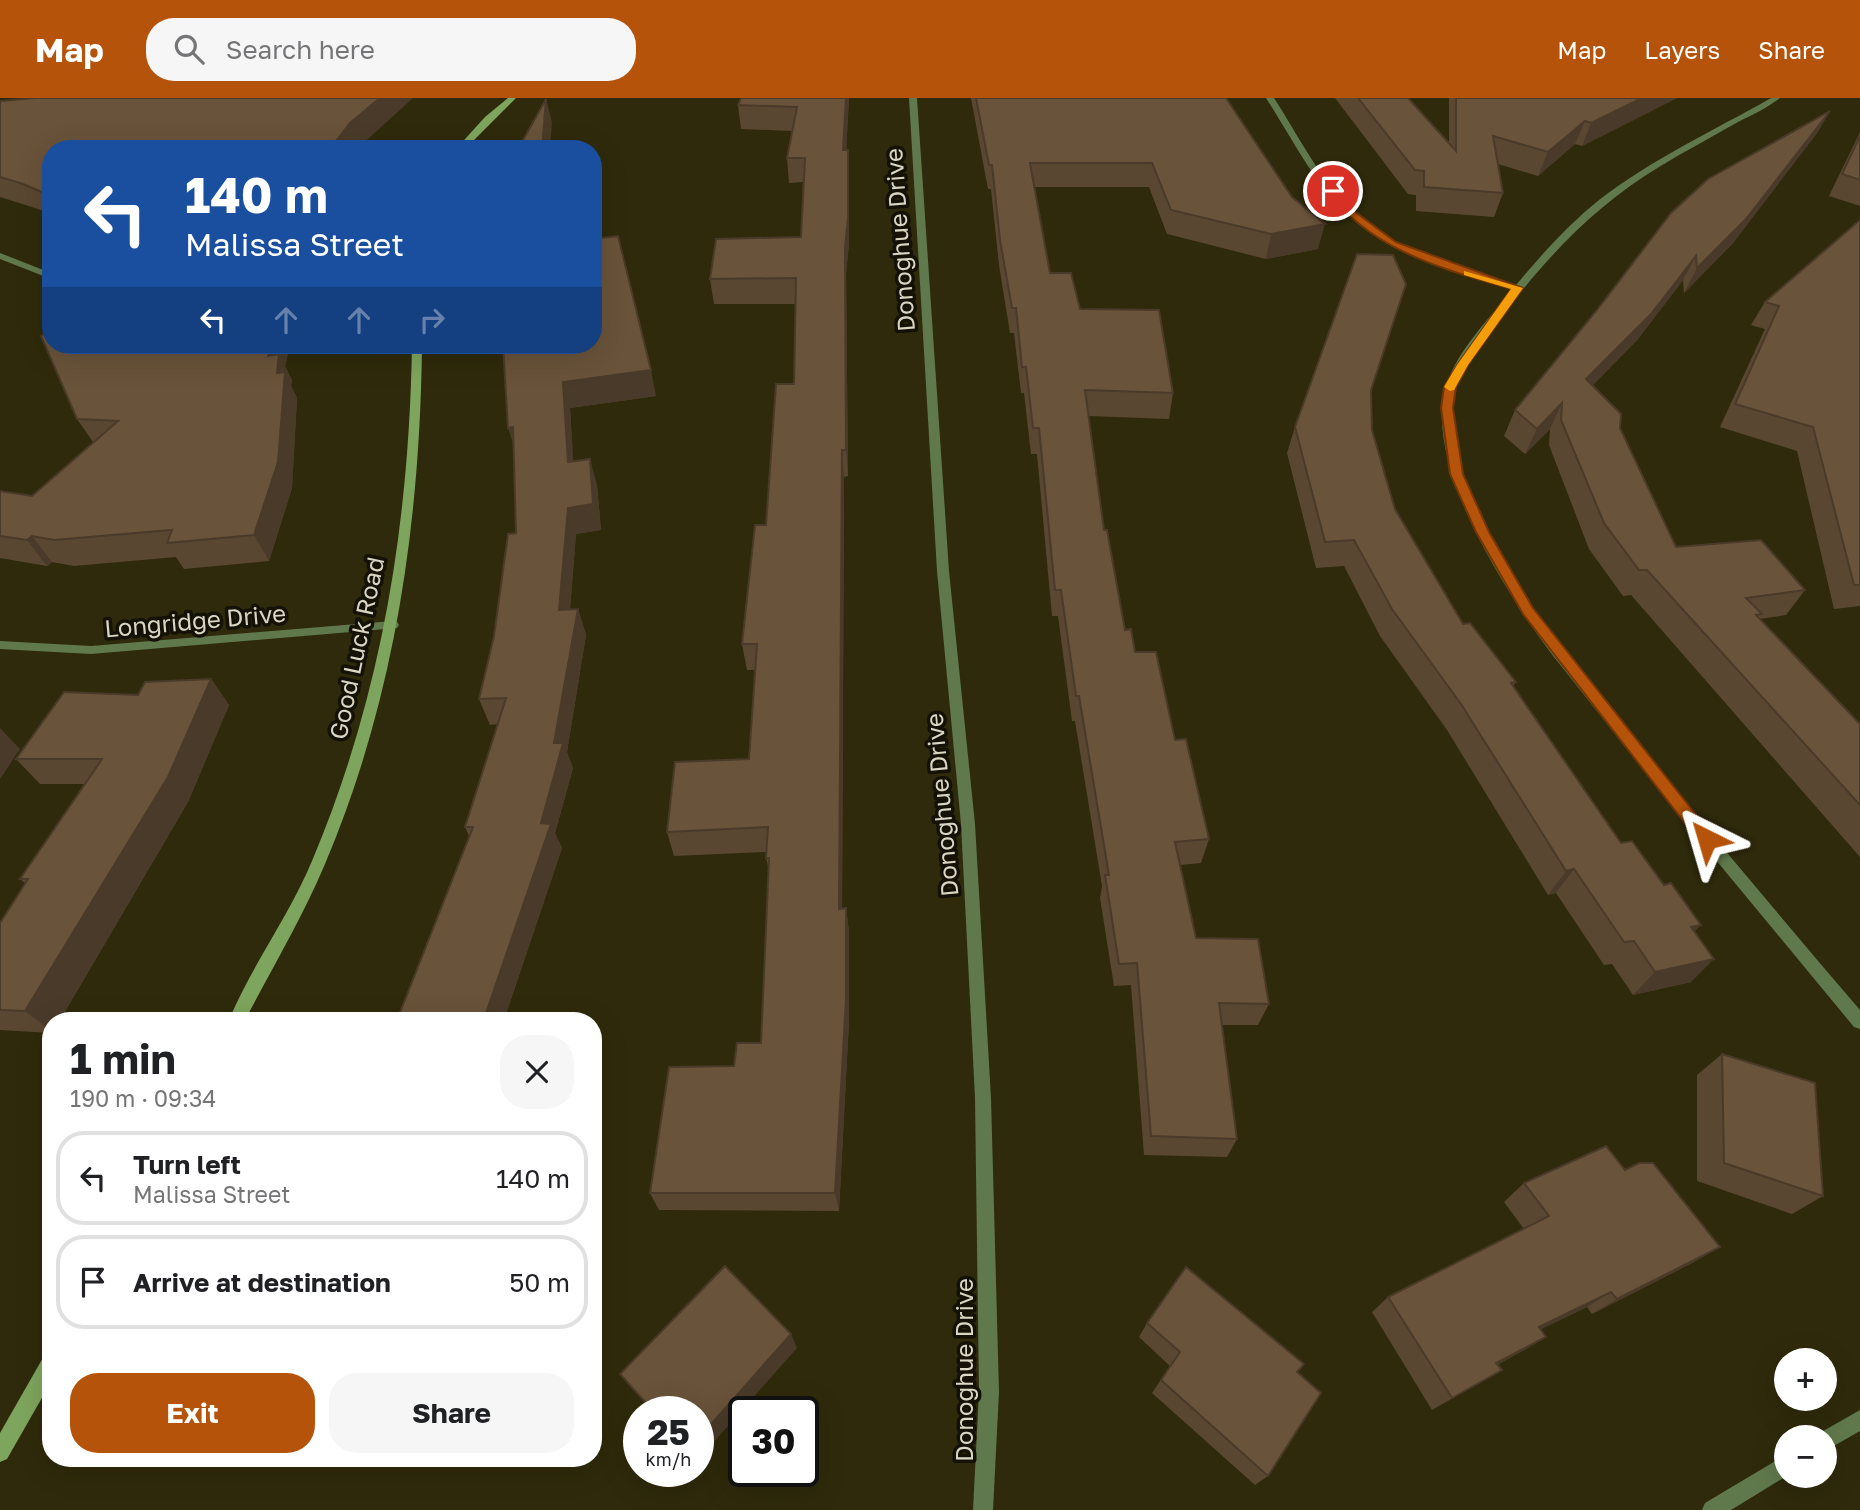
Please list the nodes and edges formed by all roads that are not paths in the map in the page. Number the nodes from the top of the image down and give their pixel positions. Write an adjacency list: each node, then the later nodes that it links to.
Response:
1 (512, 98): 5 (main road)
2 (913, 98): 19 (street, Donoghue Drive)
3 (1270, 98): 8 (street)
4 (1776, 98): 8 (street)
5 (468, 140)
6 (0, 256): 7 (street)
7 (42, 272)
8 (1518, 288): 13 (street)
9 (417, 354): 10 (main road, Good Luck Road)
10 (393, 625): 11 (street, Longridge Drive); 12 (main road, Good Luck Road)
11 (0, 645)
12 (241, 1012)
13 (1860, 1022)
14 (42, 1379): 17 (main road)
15 (1860, 1420): 16 (street)
16 (1837, 1433)
17 (0, 1452)
18 (1774, 1472): 20 (street)
19 (983, 1510)
20 (1712, 1510)

